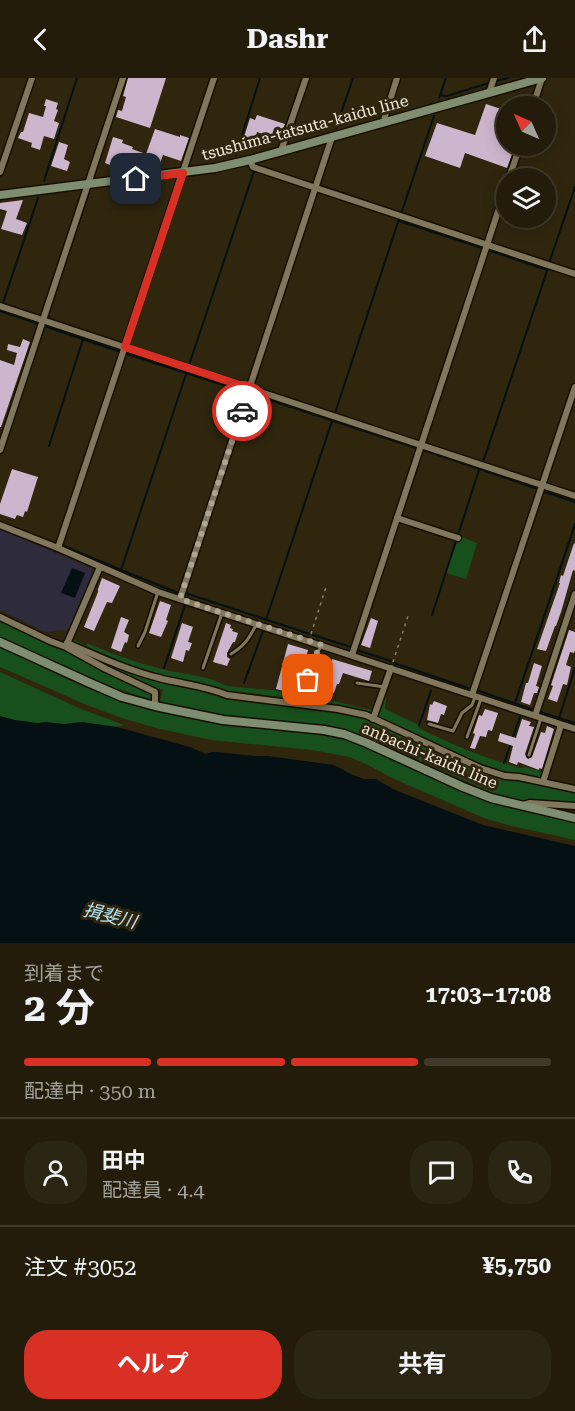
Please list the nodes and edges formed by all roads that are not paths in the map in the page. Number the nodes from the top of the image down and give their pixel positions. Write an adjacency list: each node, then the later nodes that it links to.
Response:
1 (32, 78): 14 (street)
2 (123, 78): 16 (street)
3 (214, 78): 15 (street)
4 (306, 78): 12 (street)
5 (397, 78): 10 (street)
6 (494, 78): 8 (street)
7 (542, 78): 8 (main road, tsushima-tatsuta-kaidu line); 9 (street)
8 (489, 93): 10 (main road, tsushima-tatsuta-kaidu line)
9 (536, 96)
10 (384, 122): 11 (main road, tsushima-tatsuta-kaidu line)
11 (332, 137): 12 (main road, tsushima-tatsuta-kaidu line); 17 (street)
12 (281, 151): 13 (main road, tsushima-tatsuta-kaidu line)
13 (249, 160): 15 (main road, tsushima-tatsuta-kaidu line); 17 (street)
14 (0, 171)
15 (183, 173): 16 (main road, tsushima-tatsuta-kaidu line); 24 (street)
16 (88, 184): 18 (main road, tsushima-tatsuta-kaidu line); 23 (street)
17 (315, 188): 20 (street); 26 (street)
18 (0, 195)
19 (496, 217): 20 (street)
20 (487, 244): 21 (street); 27 (street)
21 (575, 274)
22 (0, 306): 23 (street)
23 (43, 320): 24 (street); 28 (street)
24 (125, 347): 26 (street); 34 (street)
25 (575, 387): 29 (street)
26 (249, 388): 27 (street); 38 (street)
27 (421, 445): 29 (street); 31 (street)
28 (0, 450)
29 (543, 485): 30 (street); 53 (street)
30 (575, 496)
31 (396, 518): 33 (street); 47 (street)
32 (0, 525): 34 (street)
33 (458, 538)
34 (58, 548): 35 (street)
35 (100, 567): 36 (street); 43 (street)
36 (158, 592): 38 (street); 45 (lane)
37 (575, 594): 55 (street)
38 (180, 599): 39 (street)
39 (222, 613): 41 (street); 49 (lane)
40 (0, 617): 43 (street)
41 (257, 624): 44 (street); 46 (lane)
42 (0, 642): 54 (main road, anbachi-kaidu line)
43 (67, 645): 54 (street); 56 (street)
44 (322, 645): 47 (street); 48 (lane)
45 (138, 646)
46 (231, 654)
47 (352, 655): 50 (street)
48 (325, 656)
49 (202, 668)
50 (391, 668): 52 (street); 53 (street)
51 (357, 683): 52 (lane)
52 (385, 687): 56 (street)
53 (476, 696): 55 (street); 57 (lane); 60 (lane)
54 (154, 706): 64 (main road, anbachi-kaidu line)
55 (538, 717): 58 (street); 61 (lane)
56 (373, 718): 62 (street)
57 (429, 724)
58 (561, 725): 59 (street); 62 (street)
59 (575, 729)
60 (467, 737)
61 (529, 755)
62 (543, 782): 63 (street)
63 (575, 789)
64 (520, 806): 65 (street); 66 (main road, anbachi-kaidu line)
65 (575, 806)
66 (575, 818)

